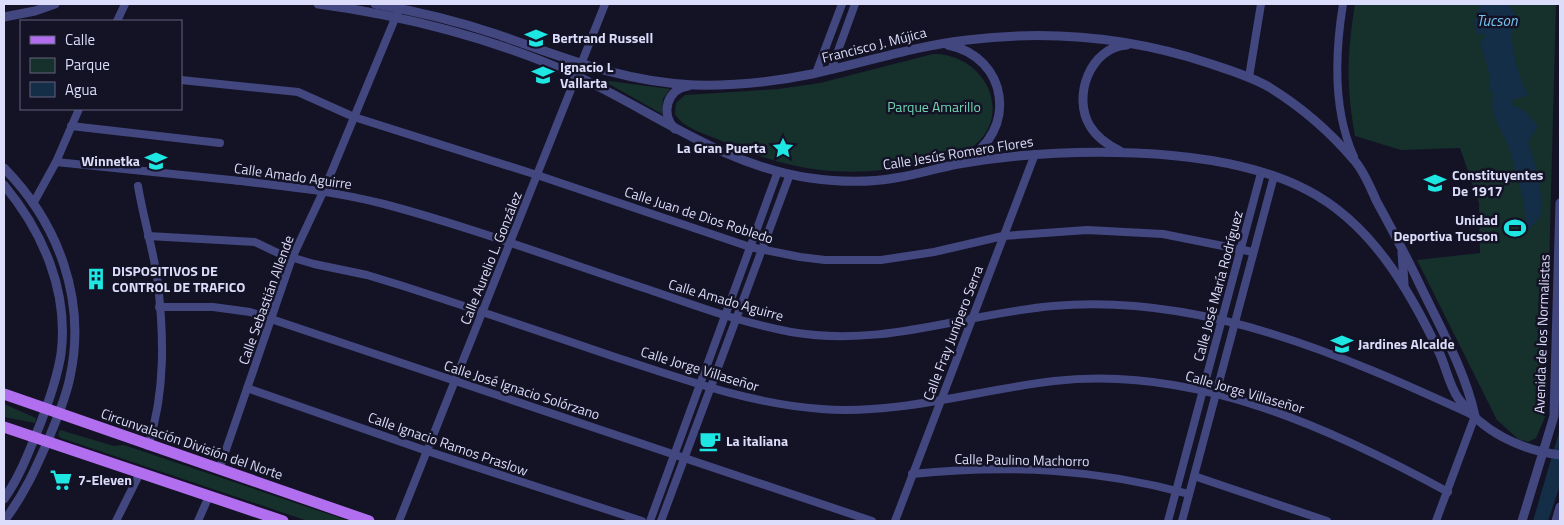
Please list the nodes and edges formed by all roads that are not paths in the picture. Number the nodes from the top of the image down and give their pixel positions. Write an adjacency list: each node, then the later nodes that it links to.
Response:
1 (55, 4): 11 (street)
2 (125, 4): 13 (street)
3 (318, 4): 12 (street, Calle Jesús Romero Flores)
4 (375, 4): 10 (street, Francisco J. Mújica)
5 (605, 4): 16 (street, Calle Aurelio L. González)
6 (842, 4): 18 (street)
7 (855, 4): 17 (street)
8 (1261, 4): 20 (street)
9 (1342, 4): 31 (street)
10 (400, 6): 12 (street, Calle Sebastián Allende); 16 (street, Francisco J. Mújica)
11 (4, 17)
12 (395, 18): 19 (street, Calle Jesús Romero Flores); 24 (street, Calle Sebastián Allende)
13 (117, 20)
14 (940, 43): 15 (street, Francisco J. Mújica); 17 (street, Francisco J. Mújica); 32 (street)
15 (1140, 45): 20 (street, Francisco J. Mújica); 28 (street)
16 (581, 65): 19 (street, Calle Aurelio L. González); 22 (street, Francisco J. Mújica)
17 (831, 70): 18 (street, Francisco J. Mújica)
18 (816, 74): 22 (street, Francisco J. Mújica)
19 (576, 76): 26 (street, Calle Jesús Romero Flores); 37 (street, Calle Aurelio L. González)
20 (1249, 77): 31 (street, Francisco J. Mújica)
21 (182, 80): 24 (street, Calle Juan de Dios Robledo)
22 (693, 85): 26 (street)
23 (79, 110): 25 (street)
24 (354, 117): 37 (street, Calle Juan de Dios Robledo); 41 (street, Calle Sebastián Allende)
25 (71, 126): 27 (street); 30 (street)
26 (677, 131): 34 (street, Calle Jesús Romero Flores)
27 (220, 143)
28 (1120, 152): 29 (street, Calle Jesús Romero Flores); 35 (street, Calle Jesús Romero Flores)
29 (1035, 154): 32 (street, Calle Jesús Romero Flores); 45 (street, Calle Fray Junípero Serra)
30 (56, 162): 41 (street, Calle Amado Aguirre); 42 (street)
31 (1356, 162): 49 (street, Francisco J. Mújica)
32 (957, 164): 36 (street, Calle Jesús Romero Flores)
33 (4, 168): 42 (street)
34 (778, 171): 36 (street, Calle Jesús Romero Flores); 47 (street)
35 (1261, 173): 38 (street, Calle Jesús Romero Flores); 48 (street, Calle José María Rodríguez)
36 (790, 174): 50 (street)
37 (537, 175): 46 (street, Calle Aurelio L. González); 47 (street, Calle Juan de Dios Robledo)
38 (1274, 176): 51 (street, Calle José María Rodríguez); 53 (street, Calle Jesús Romero Flores)
39 (4, 186): 70 (street)
40 (138, 186): 44 (street)
41 (324, 190): 46 (street, Calle Amado Aguirre); 52 (street, Calle Sebastián Allende)
42 (34, 202): 71 (street)
43 (1560, 203): 79 (street, Avenida de los Normalistas)
44 (148, 236): 52 (street, Calle Jorge Villaseñor); 54 (street)
45 (1003, 236): 48 (street, Calle Juan de Dios Robledo); 50 (street, Calle Juan de Dios Robledo); 59 (street, Calle Fray Junípero Serra)
46 (510, 244): 55 (street, Calle Aurelio L. González); 56 (street, Calle Amado Aguirre)
47 (750, 247): 50 (street, Calle Juan de Dios Robledo); 56 (street)
48 (1241, 249): 51 (street, Calle Juan de Dios Robledo); 60 (street, Calle José María Rodríguez)
49 (1402, 249): 53 (street); 72 (street, Francisco J. Mújica)
50 (760, 250): 57 (street)
51 (1253, 252): 61 (street, Calle José María Rodríguez)
52 (292, 258): 55 (street, Calle Jorge Villaseñor); 58 (street, Calle Sebastián Allende)
53 (1404, 286): 72 (street, Calle Jesús Romero Flores)
54 (159, 307): 58 (street, Calle José Ignacio Solórzano); 76 (street)
55 (482, 312): 62 (street, Calle Aurelio L. González); 63 (street, Calle Jorge Villaseñor)
56 (725, 316): 57 (street, Calle Amado Aguirre); 63 (street)
57 (735, 318): 59 (street, Calle Amado Aguirre); 65 (street)
58 (270, 319): 62 (street, Calle José Ignacio Solórzano); 64 (street, Calle Sebastián Allende)
59 (971, 319): 60 (street, Calle Amado Aguirre); 69 (street, Calle Fray Junípero Serra)
60 (1222, 320): 61 (street, Calle Amado Aguirre); 66 (street, Calle José María Rodríguez)
61 (1235, 323): 68 (street, Calle José María Rodríguez); 72 (street, Calle Amado Aguirre)
62 (455, 381): 77 (street, Calle Aurelio L. González); 78 (street, Calle José Ignacio Solórzano)
63 (700, 385): 65 (street, Calle Jorge Villaseñor); 78 (street)
64 (247, 388): 77 (street, Calle Ignacio Ramos Praslow); 82 (street, Calle Sebastián Allende)
65 (709, 388): 69 (street, Calle Jorge Villaseñor); 81 (street)
66 (1203, 391): 68 (street, Calle Jorge Villaseñor); 69 (street, Calle Jorge Villaseñor); 86 (street, Calle José María Rodríguez)
67 (4, 394): 70 (main road, Circunvalación División del Norte)
68 (1216, 394): 85 (street, Calle José María Rodríguez); 87 (street, Calle Jorge Villaseñor)
69 (940, 402): 84 (street, Calle Fray Junípero Serra)
70 (45, 409): 71 (main road, Circunvalación División del Norte); 74 (street)
71 (59, 414): 75 (street); 76 (main road, Circunvalación División del Norte)
72 (1475, 416): 79 (street, Calle Jesús Romero Flores); 87 (street)
73 (4, 427): 74 (main road)
74 (35, 437): 75 (main road); 90 (street)
75 (47, 442): 83 (main road); 92 (street)
76 (148, 446): 82 (main road, Circunvalación División del Norte)
77 (427, 451): 97 (street, Calle Aurelio L. González); 98 (street, Calle Ignacio Ramos Praslow)
78 (674, 454): 81 (street, Calle José Ignacio Solórzano); 99 (street)
79 (1547, 454): 80 (street, Calle Jesús Romero Flores); 107 (street, Avenida de los Normalistas)
80 (1560, 455)
81 (682, 457): 100 (street); 101 (street, Calle José Ignacio Solórzano)
82 (219, 470): 96 (main road, Circunvalación División del Norte)
83 (140, 473): 89 (main road); 93 (street)
84 (912, 474): 86 (street, Calle Paulino Machorro); 102 (street, Calle Fray Junípero Serra)
85 (1194, 476): 88 (street, Calle José María Rodríguez); 105 (street)
86 (1176, 490): 88 (street, Calle Paulino Machorro); 103 (street, Calle José María Rodríguez)
87 (1448, 492): 106 (street)
88 (1189, 494): 104 (street, Calle José María Rodríguez)
89 (209, 496): 94 (street); 95 (main road)
90 (4, 499)
91 (1560, 507): 108 (street)
92 (4, 521)
93 (116, 521)
94 (198, 521)
95 (283, 521)
96 (370, 521)
97 (399, 521)
98 (642, 521)
99 (650, 521)
100 (661, 521)
101 (872, 521)
102 (896, 521)
103 (1168, 521)
104 (1182, 521)
105 (1326, 521)
106 (1436, 521)
107 (1522, 521)
108 (1556, 521)

